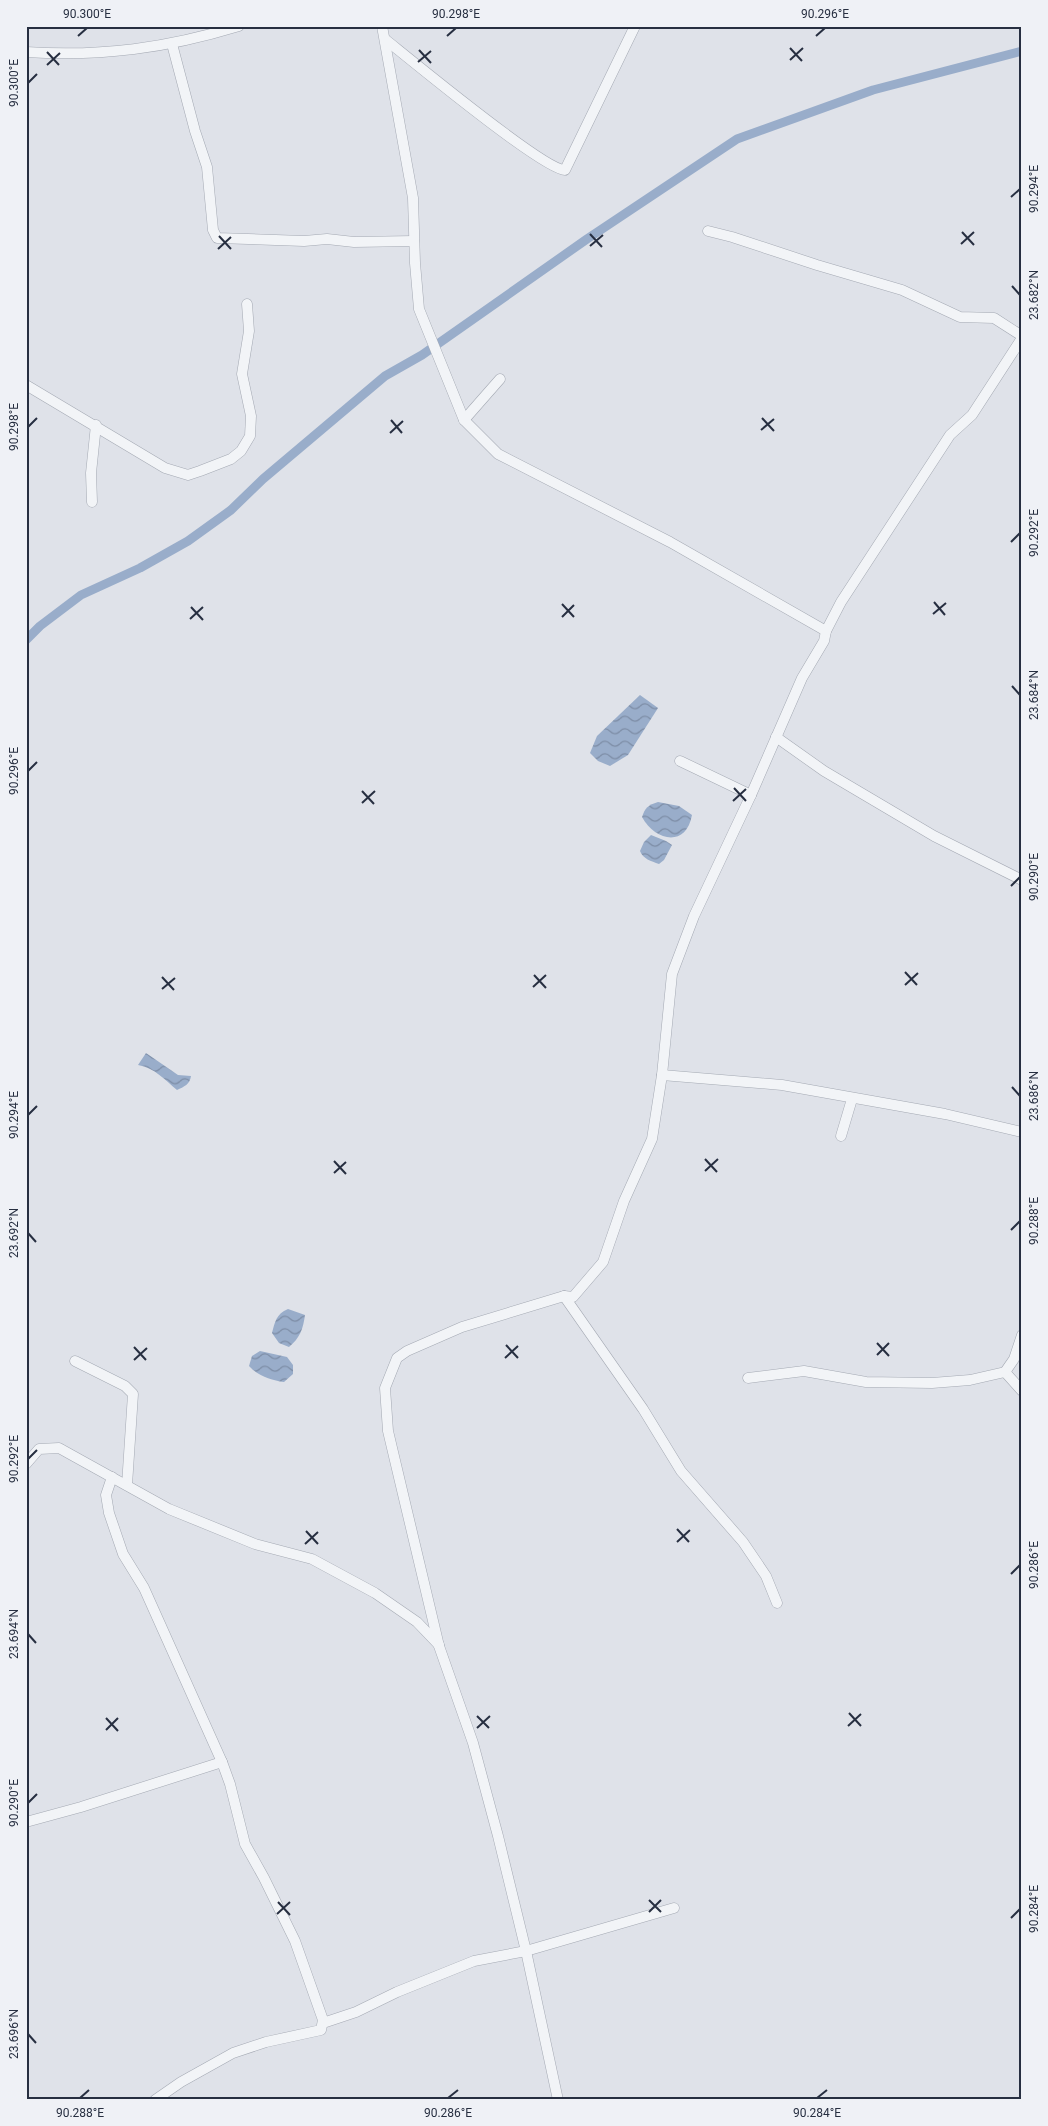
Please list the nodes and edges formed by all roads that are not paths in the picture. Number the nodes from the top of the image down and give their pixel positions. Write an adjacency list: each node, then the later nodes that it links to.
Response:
1 (239, 26): 5 (street)
2 (382, 26): 4 (street)
3 (635, 26): 4 (street)
4 (386, 40): 8 (street)
5 (172, 44): 6 (street); 8 (street)
6 (26, 52)
7 (708, 231): 10 (street)
8 (414, 241): 13 (street)
9 (247, 304): 14 (street)
10 (1022, 337): 16 (street)
11 (500, 380): 13 (street)
12 (26, 385): 14 (street)
13 (464, 420): 16 (street)
14 (96, 425): 15 (street)
15 (92, 502)
16 (826, 631): 17 (street)
17 (776, 737): 19 (street); 20 (street)
18 (680, 761): 19 (street)
19 (751, 795): 21 (street)
20 (1022, 880)
21 (662, 1074): 22 (street); 25 (street)
22 (852, 1099): 23 (street); 24 (street)
23 (1022, 1132)
24 (841, 1136)
25 (564, 1296): 34 (street); 35 (street)
26 (1022, 1335): 28 (street)
27 (75, 1361): 33 (street)
28 (1005, 1372): 29 (street); 30 (street)
29 (748, 1378)
30 (1022, 1391)
31 (26, 1464): 32 (street)
32 (112, 1477): 33 (street); 36 (street)
33 (127, 1485): 35 (street)
34 (777, 1603)
35 (439, 1646): 39 (street)
36 (222, 1762): 37 (street); 40 (street)
37 (26, 1822)
38 (674, 1908): 39 (street)
39 (526, 1951): 40 (street); 42 (street)
40 (323, 2024): 41 (street)
41 (155, 2100)
42 (558, 2100)

